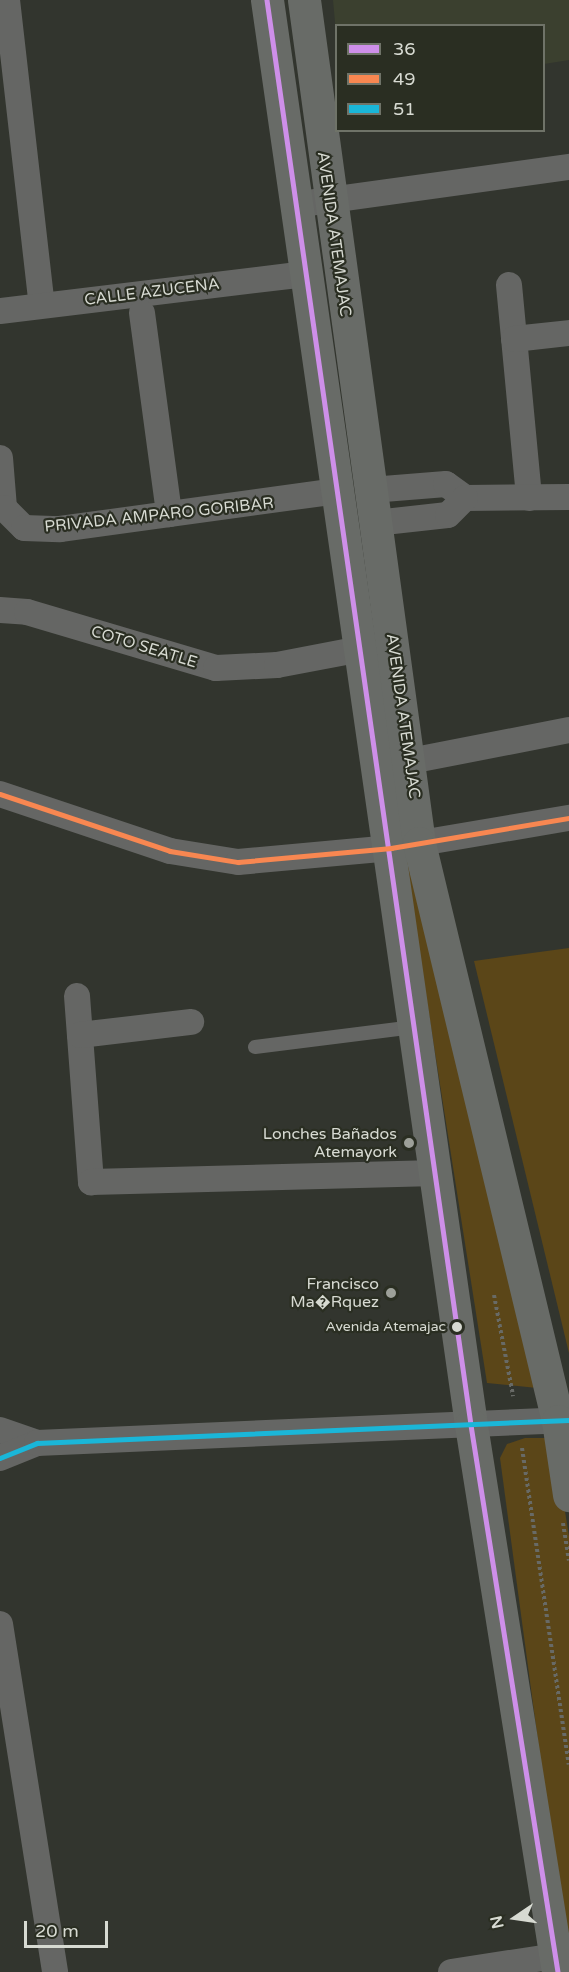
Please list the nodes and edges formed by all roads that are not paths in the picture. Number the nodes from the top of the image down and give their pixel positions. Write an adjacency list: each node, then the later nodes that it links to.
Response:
1 (7, 0): 4 (street)
2 (267, 0): 7 (main road, AVENIDA ATEMAJAC)
3 (304, 0): 6 (main road, AVENIDA ATEMAJAC)
4 (9, 124): 10 (street)
5 (569, 167): 6 (street)
6 (328, 200): 7 (street); 16 (main road, AVENIDA ATEMAJAC)
7 (294, 205): 8 (main road, AVENIDA ATEMAJAC)
8 (304, 274): 10 (street, CALLE AZUCENA); 17 (main road, AVENIDA ATEMAJAC)
9 (509, 285): 14 (street)
10 (42, 305): 11 (street, CALLE AZUCENA)
11 (0, 311)
12 (142, 313): 21 (street)
13 (569, 333): 14 (street)
14 (514, 339): 20 (street)
15 (0, 458): 21 (street, PRIVADA AMPARO GORIBAR)
16 (371, 490): 19 (street); 22 (main road, AVENIDA ATEMAJAC)
17 (337, 491): 21 (street, PRIVADA AMPARO GORIBAR); 24 (main road, AVENIDA ATEMAJAC)
18 (569, 497): 20 (street)
19 (465, 498): 20 (street); 22 (street)
20 (529, 498)
21 (169, 514)
22 (375, 523): 26 (main road, AVENIDA ATEMAJAC)
23 (0, 610): 24 (street, COTO SEATLE)
24 (361, 650): 29 (main road, AVENIDA ATEMAJAC)
25 (569, 730): 26 (street)
26 (410, 761): 29 (main road, AVENIDA ATEMAJAC)
27 (0, 794): 29 (street)
28 (569, 818): 29 (street)
29 (405, 845): 32 (main road, AVENIDA ATEMAJAC); 36 (main road, AVENIDA ATEMAJAC)
30 (77, 996): 33 (street)
31 (191, 1022): 33 (street)
32 (416, 1027): 34 (lane); 35 (main road, AVENIDA ATEMAJAC)
33 (80, 1035): 35 (street)
34 (255, 1047)
35 (436, 1173): 37 (main road, AVENIDA ATEMAJAC)
36 (563, 1420): 37 (street); 41 (main road, AVENIDA ATEMAJAC)
37 (471, 1425): 39 (street); 43 (main road, AVENIDA ATEMAJAC)
38 (0, 1430): 39 (street)
39 (37, 1443): 40 (street)
40 (0, 1458)
41 (569, 1495)
42 (0, 1623): 44 (street)
43 (561, 1961): 45 (street)
44 (55, 1972)
45 (450, 1972)

